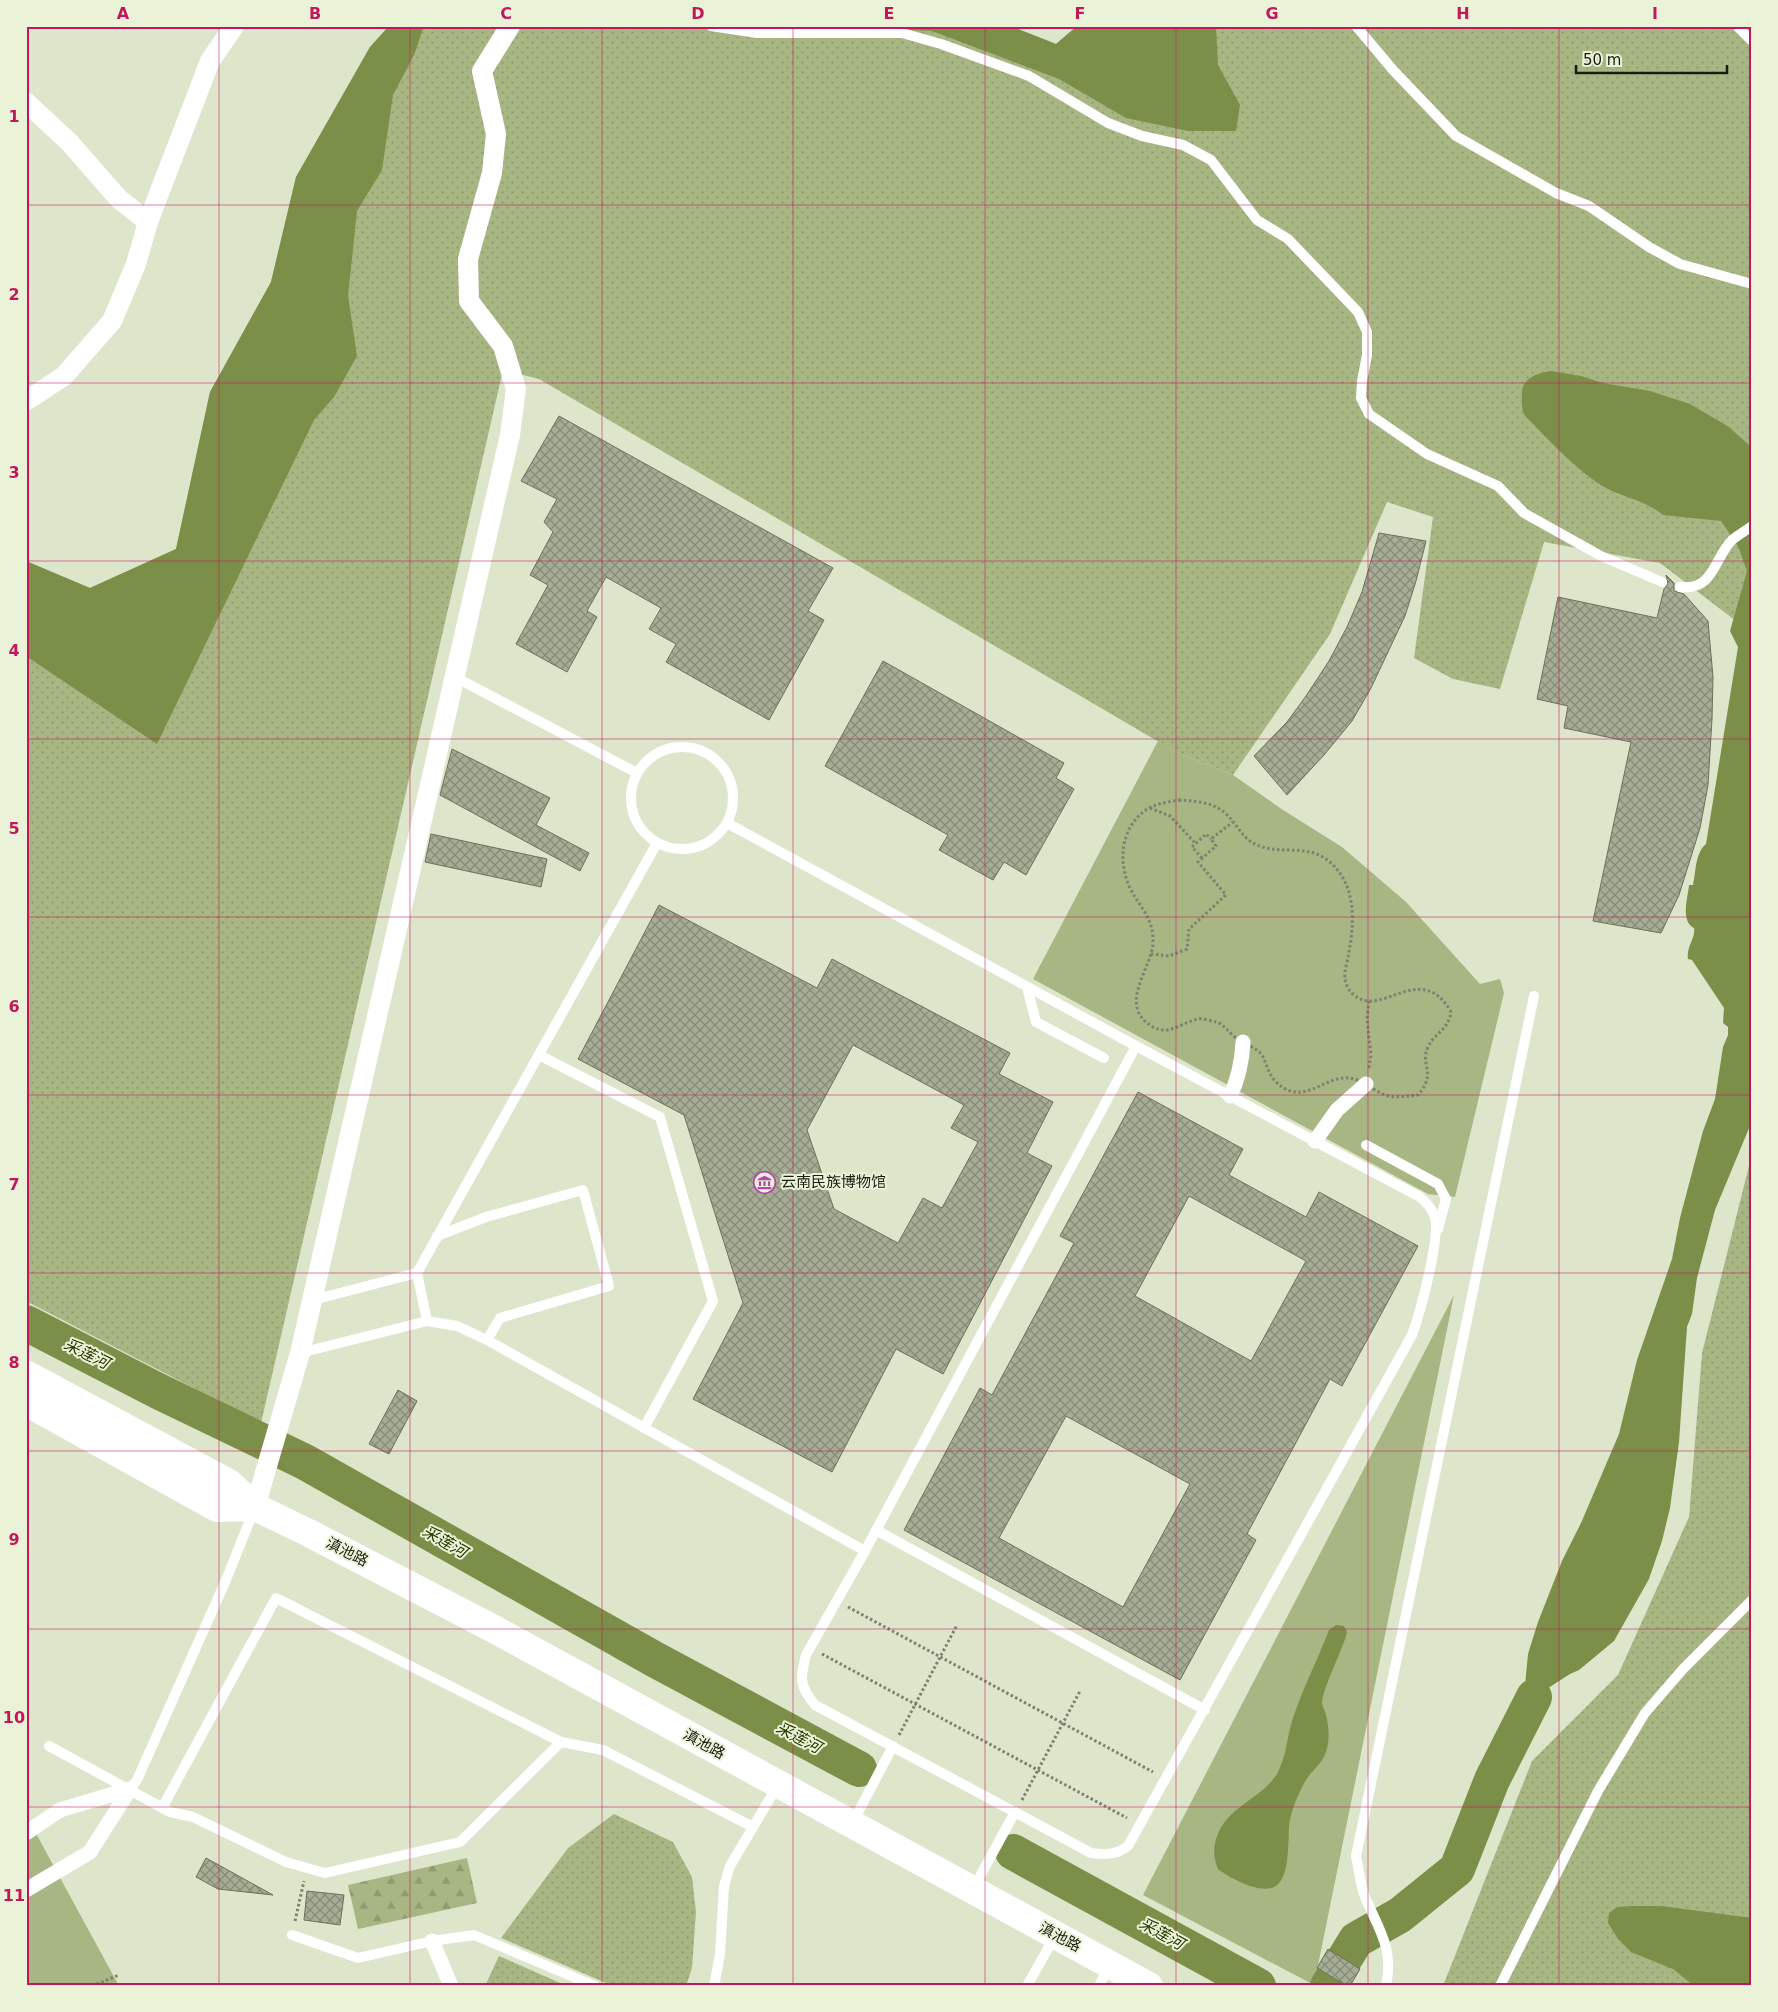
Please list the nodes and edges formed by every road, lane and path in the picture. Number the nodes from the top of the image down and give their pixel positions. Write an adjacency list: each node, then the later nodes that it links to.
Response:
1 (234, 26): 8 (street)
2 (510, 26): 14 (street)
3 (711, 26): 12 (lane)
4 (1356, 26): 9 (lane)
5 (1737, 26): 6 (lane)
6 (1752, 41)
7 (26, 102): 8 (street)
8 (148, 222): 10 (street)
9 (1752, 284)
10 (26, 401)
11 (1752, 526): 13 (lane)
12 (1662, 582)
13 (1680, 587)
14 (455, 678): 15 (lane); 39 (street)
15 (637, 773): 18 (lane); 20 (lane)
16 (1150, 808): 17 (path); 21 (path); 23 (path)
17 (1233, 822): 19 (path); 26 (path)
18 (727, 824): 20 (lane); 24 (lane)
19 (1211, 840): 21 (path); 22 (path)
20 (657, 844): 29 (lane)
21 (1196, 844): 22 (path)
22 (1202, 858): 23 (path)
23 (1151, 954): 27 (path)
24 (1027, 987): 28 (lane); 31 (lane)
25 (1534, 996): 85 (lane)
26 (1369, 1000): 30 (path); 32 (path)
27 (1243, 1042): 32 (path); 33 (street)
28 (1136, 1046): 33 (lane); 47 (lane)
29 (538, 1055): 37 (lane); 45 (lane)
30 (1371, 1055)
31 (1104, 1058)
32 (1366, 1084): 34 (street)
33 (1230, 1096): 34 (lane)
34 (1315, 1141): 36 (lane)
35 (1366, 1146): 36 (lane)
36 (1436, 1235): 56 (lane)
37 (437, 1236): 38 (lane); 41 (lane)
38 (417, 1274): 39 (lane); 40 (lane)
39 (313, 1300): 42 (street)
40 (427, 1321): 41 (lane); 42 (lane)
41 (487, 1340): 45 (lane)
42 (300, 1353): 46 (street)
43 (26, 1374): 46 (main road, 滇池路)
44 (26, 1402): 46 (main road, 滇池路)
45 (644, 1428): 48 (lane)
46 (255, 1507): 63 (main road, 滇池路); 64 (lane)
47 (876, 1530): 48 (lane); 56 (lane)
48 (865, 1552): 50 (lane)
49 (1752, 1600): 86 (lane)
50 (837, 1601): 52 (lane); 53 (path)
51 (958, 1625): 53 (path)
52 (811, 1647): 55 (path); 60 (lane)
53 (940, 1657): 55 (path); 57 (path)
54 (1080, 1691): 57 (path)
55 (915, 1704): 60 (path); 61 (path)
56 (1204, 1710): 62 (lane)
57 (1063, 1723): 61 (path); 62 (path)
58 (561, 1742): 65 (lane); 69 (lane); 71 (lane)
59 (49, 1746): 64 (lane)
60 (893, 1746): 66 (lane); 67 (lane)
61 (1038, 1770): 66 (path); 68 (path)
62 (1167, 1779): 68 (lane)
63 (778, 1785): 67 (main road, 滇池路); 69 (lane)
64 (130, 1789): 65 (lane); 70 (street); 72 (street)
65 (162, 1808): 71 (lane)
66 (1015, 1812): 68 (lane); 73 (lane)
67 (852, 1825): 73 (main road, 滇池路)
68 (1141, 1826)
69 (753, 1828): 82 (lane)
70 (26, 1832)
71 (307, 1868): 75 (path)
72 (26, 1890)
73 (973, 1890): 74 (main road, 滇池路)
74 (1055, 1935): 78 (main road, 滇池路); 83 (lane)
75 (292, 1936): 76 (lane)
76 (432, 1941): 80 (street); 81 (lane)
77 (119, 1975): 79 (path)
78 (1105, 1975): 84 (main road, 滇池路)
79 (92, 1986)
80 (451, 1986)
81 (595, 1986)
82 (714, 1986)
83 (1027, 1986)
84 (1149, 1986)
85 (1386, 1986)
86 (1500, 1986)

